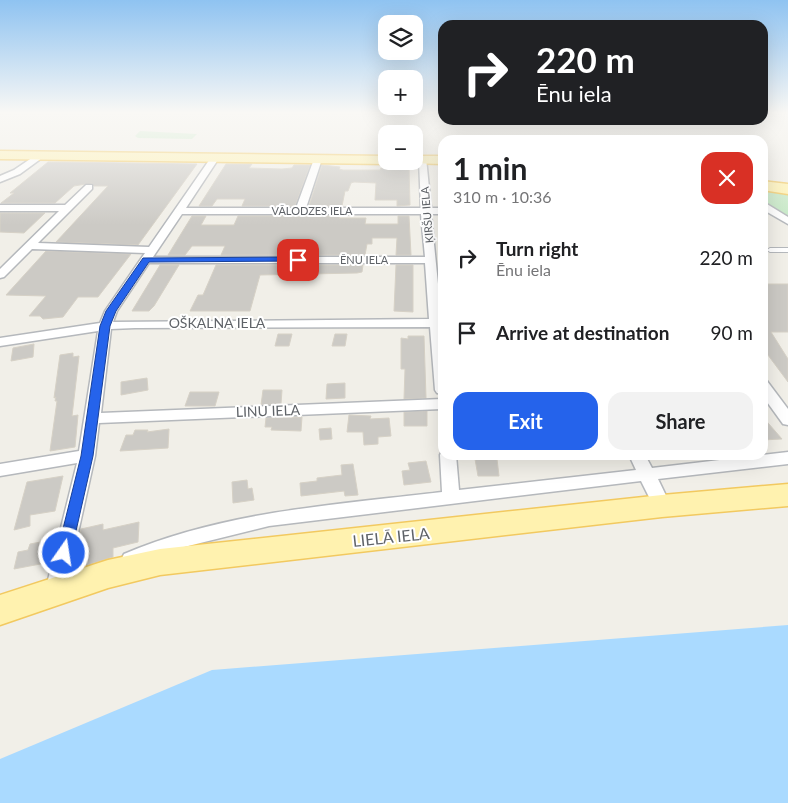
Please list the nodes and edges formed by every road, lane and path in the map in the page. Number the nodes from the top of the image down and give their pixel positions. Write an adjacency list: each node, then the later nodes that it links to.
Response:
1 (0, 155): 2 (main road)
2 (42, 155): 3 (main road); 9 (street)
3 (215, 158): 4 (main road); 18 (street)
4 (318, 159): 5 (main road); 19 (street)
5 (378, 160)
6 (423, 160): 7 (main road)
7 (438, 160)
8 (420, 170): 20 (street, ĶIRŠU IELA)
9 (0, 179)
10 (768, 186): 12 (main road)
11 (88, 187): 15 (street)
12 (788, 189)
13 (768, 207): 17 (street)
14 (0, 208): 15 (street)
15 (67, 208): 23 (street)
16 (768, 210): 17 (street)
17 (775, 210): 22 (street)
18 (181, 211): 19 (street, VĀLODZES IELA); 26 (street)
19 (300, 211): 20 (street, VĀLODZES IELA)
20 (426, 211): 21 (street, VĀLODZES IELA); 27 (street, ĶIRŠU IELA)
21 (438, 211)
22 (788, 221)
23 (30, 246): 26 (street, ĒNU IELA); 28 (street)
24 (770, 250): 25 (lane)
25 (788, 250)
26 (149, 255): 27 (street, ĒNU IELA); 30 (street)
27 (431, 260): 29 (street, ĶIRŠU IELA)
28 (0, 274)
29 (436, 323): 30 (street, OŠKALNA IELA); 32 (street, ĶIRŠU IELA)
30 (105, 326): 31 (street, OŠKALNA IELA); 35 (street)
31 (0, 342)
32 (438, 345)
33 (768, 392): 36 (street)
34 (438, 404): 35 (street, LINU IELA)
35 (94, 418): 37 (street)
36 (788, 420)
37 (87, 456): 41 (street); 47 (street)
38 (788, 458): 42 (street)
39 (448, 460): 44 (street)
40 (639, 460): 42 (street)
41 (0, 470)
42 (645, 475): 44 (street); 45 (street)
43 (788, 495): 45 (main road, LIELĀ IELA)
44 (451, 497): 46 (street)
45 (662, 506): 46 (main road, LIELĀ IELA)
46 (108, 574): 47 (main road, LIELĀ IELA)
47 (54, 592): 48 (main road, LIELĀ IELA)
48 (0, 610)

